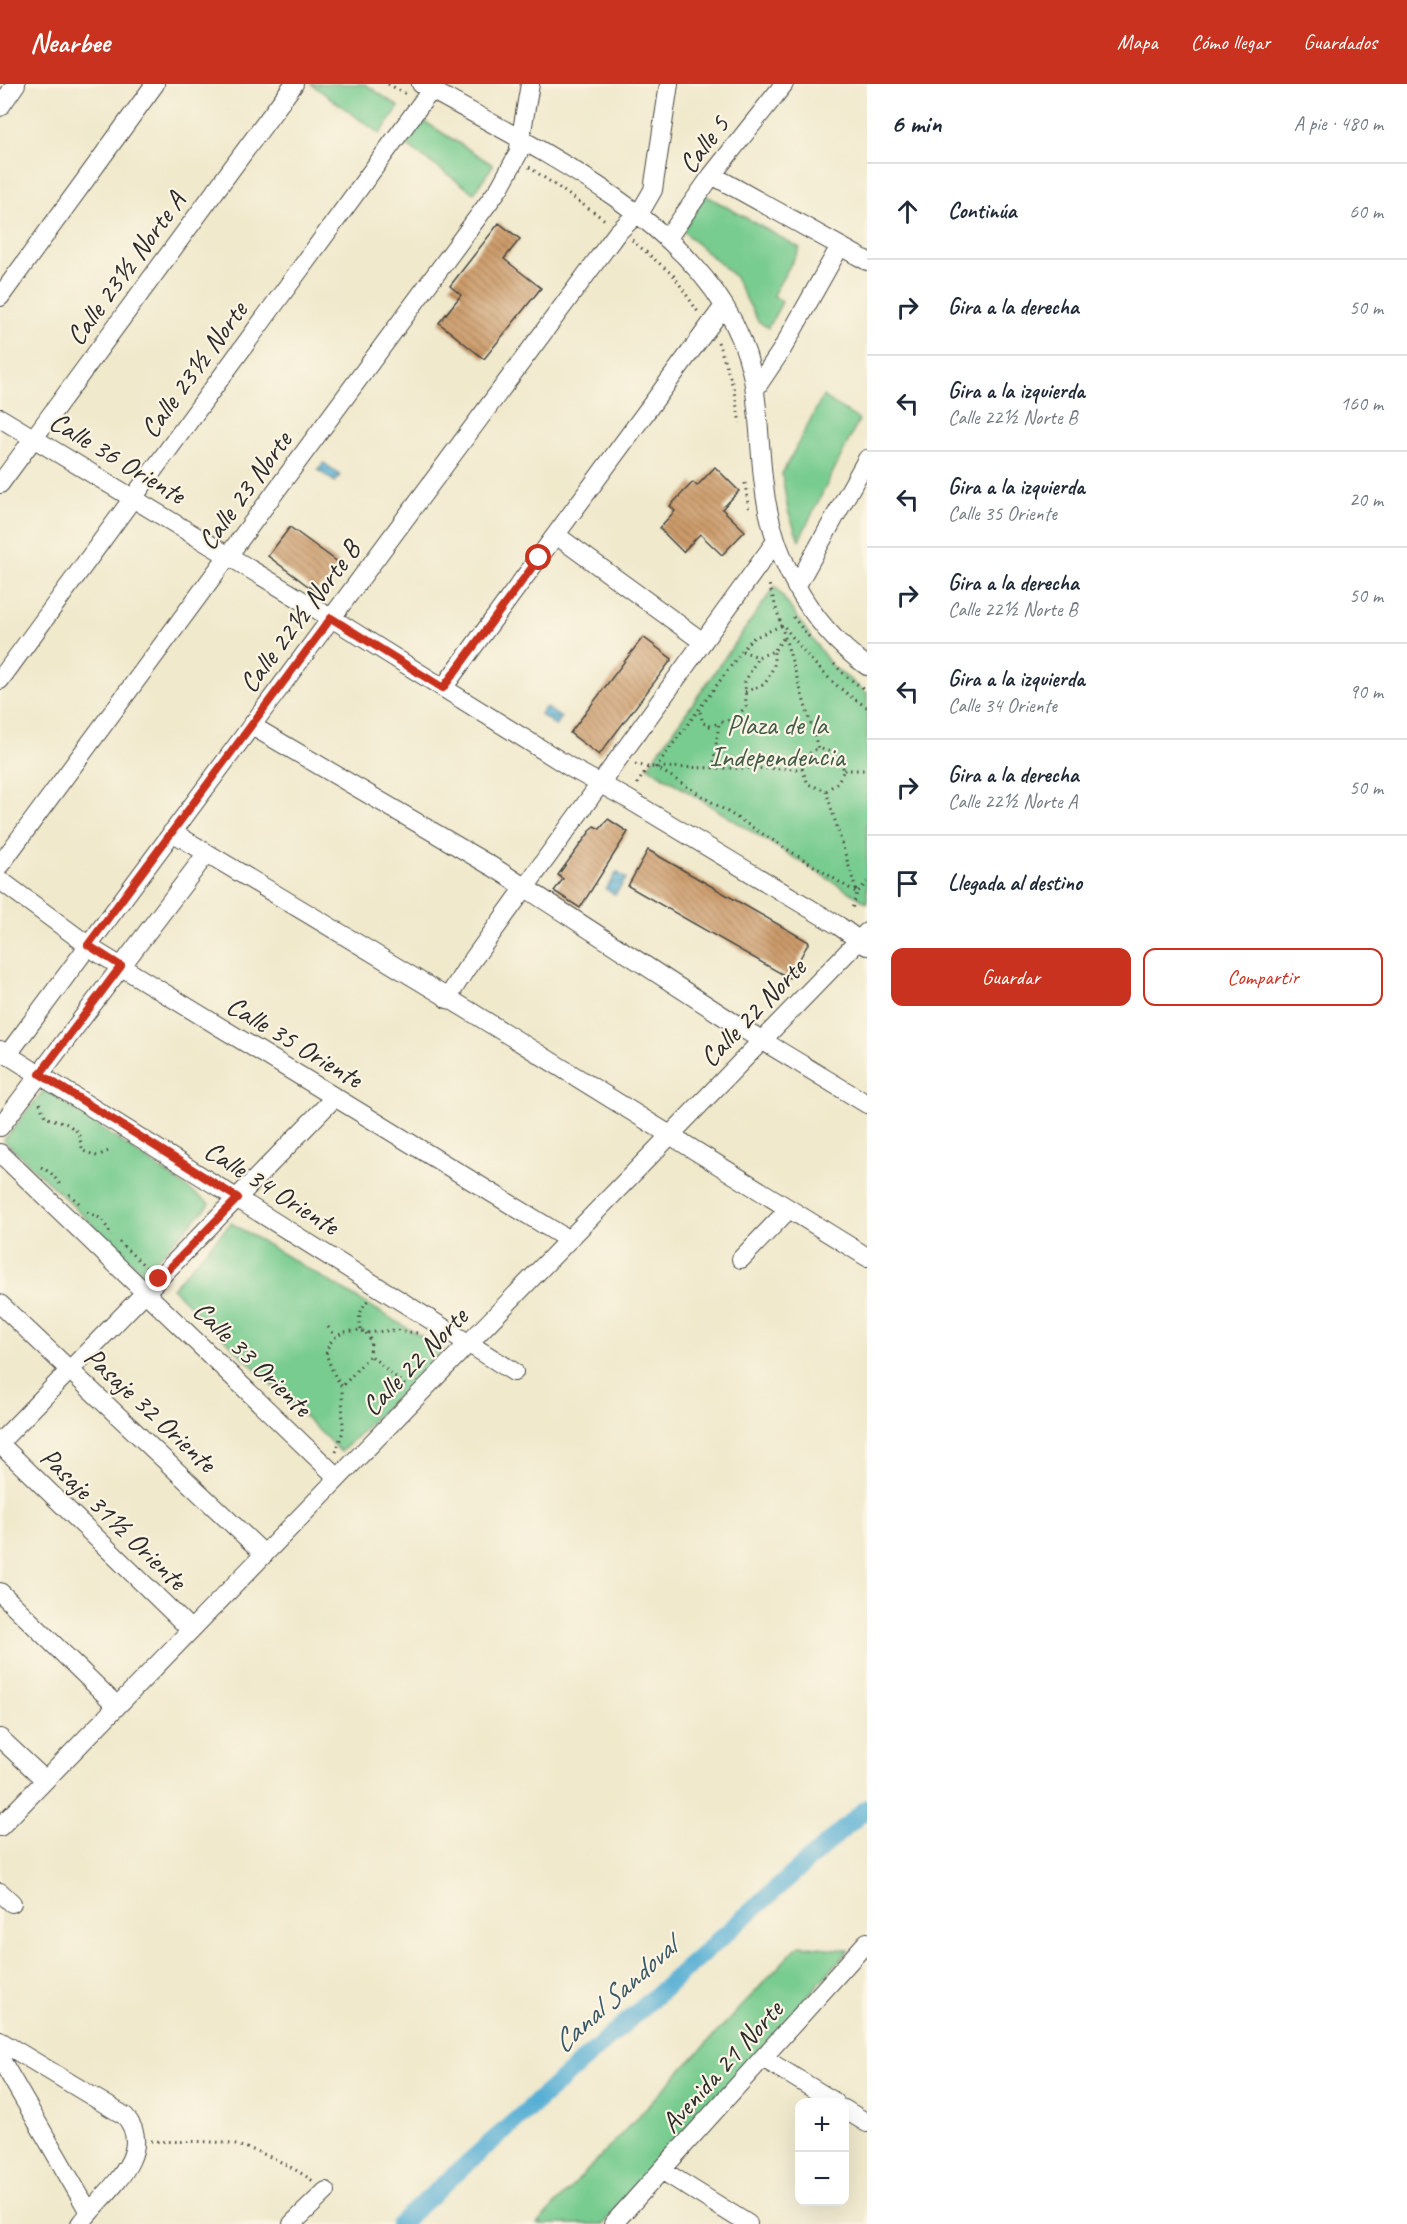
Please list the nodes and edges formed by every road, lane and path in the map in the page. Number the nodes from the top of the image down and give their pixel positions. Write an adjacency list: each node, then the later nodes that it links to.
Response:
1 (16, 84): 8 (street)
2 (155, 84): 15 (street)
3 (294, 84): 19 (street, Calle 23½ Norte A)
4 (530, 84): 9 (street, Calle 23 Norte)
5 (669, 84): 11 (street)
6 (784, 84): 10 (street, Calle 5)
7 (426, 87): 9 (street); 22 (street, Calle 23½ Norte)
8 (0, 107)
9 (521, 141): 11 (street); 25 (street, Calle 23 Norte)
10 (712, 175): 12 (street, Calle 5); 13 (street)
11 (637, 214): 12 (street); 28 (street, Calle 22½ Norte B)
12 (667, 239): 16 (street)
13 (840, 246): 14 (street); 17 (street)
14 (867, 261)
15 (0, 297)
16 (724, 306): 17 (street); 23 (street)
17 (756, 388): 24 (street)
18 (0, 418): 19 (street, Calle 36 Oriente)
19 (34, 438): 21 (street, Calle 23½ Norte A); 22 (street, Calle 36 Oriente)
20 (867, 459): 27 (street)
21 (0, 484)
22 (133, 497): 25 (street, Calle 36 Oriente); 36 (street, Calle 23½ Norte)
23 (556, 535): 31 (street); 37 (street)
24 (776, 541): 26 (street); 27 (street)
25 (230, 556): 28 (street, Calle 36 Oriente); 54 (street, Calle 23 Norte)
26 (754, 571): 29 (path); 31 (street)
27 (796, 587): 35 (street)
28 (331, 618): 37 (street, Calle 36 Oriente); 42 (street, Calle 22½ Norte B)
29 (783, 625): 30 (path); 32 (path); 39 (path)
30 (785, 635): 33 (path); 43 (path)
31 (703, 642): 49 (street)
32 (742, 651): 34 (path); 40 (path)
33 (774, 651): 34 (path); 38 (path)
34 (758, 657): 38 (path)
35 (867, 666)
36 (0, 680)
37 (443, 688): 49 (street, Calle 36 Oriente)
38 (745, 692): 41 (path)
39 (867, 707)
40 (699, 711): 41 (path); 44 (path)
41 (719, 723): 45 (path)
42 (252, 726): 52 (street, Calle 22½ Norte B); 57 (street)
43 (818, 748): 46 (path); 47 (path)
44 (656, 767): 45 (path); 51 (path); 58 (path)
45 (713, 768): 46 (path)
46 (802, 770): 50 (path)
47 (843, 770): 48 (path); 50 (path)
48 (867, 770)
49 (600, 784): 51 (street, Calle 36 Oriente); 57 (street)
50 (826, 791): 58 (path)
51 (628, 799): 60 (street, Calle 36 Oriente)
52 (172, 832): 53 (street); 61 (street, Calle 22½ Norte B)
53 (207, 853): 62 (street); 63 (street)
54 (0, 865)
55 (0, 880): 61 (street, Calle 35 Oriente)
56 (867, 882): 58 (path)
57 (524, 890): 63 (street); 64 (street)
58 (857, 893): 59 (path)
59 (852, 909)
60 (864, 940): 64 (street, Calle 22 Norte)
61 (88, 945): 62 (street, Calle 35 Oriente); 65 (street, Calle 22½ Norte B)
62 (121, 966): 66 (street); 67 (street, Calle 35 Oriente)
63 (447, 999): 71 (street)
64 (762, 1040): 69 (street); 71 (street, Calle 22 Norte)
65 (4, 1052): 66 (street, Calle 34 Oriente)
66 (40, 1074): 70 (street); 75 (street, Calle 34 Oriente)
67 (335, 1097): 75 (street); 77 (street, Calle 35 Oriente)
68 (39, 1100): 72 (path)
69 (867, 1104)
70 (0, 1126)
71 (670, 1136): 76 (street); 77 (street, Calle 22 Norte)
72 (109, 1151)
73 (0, 1153): 80 (street, Calle 33 Oriente)
74 (34, 1164): 80 (path)
75 (238, 1198): 80 (street); 81 (street, Calle 34 Oriente)
76 (789, 1209): 78 (street); 79 (street)
77 (568, 1240): 88 (street, Calle 22 Norte)
78 (867, 1257)
79 (741, 1259)
80 (153, 1285): 90 (street); 95 (street, Calle 33 Oriente)
81 (380, 1286): 84 (street, Calle 34 Oriente); 85 (path)
82 (0, 1304): 90 (street, Pasaje 32 Oriente)
83 (328, 1327): 87 (path)
84 (445, 1327): 86 (path); 88 (street, Calle 34 Oriente)
85 (361, 1330): 86 (path); 87 (path)
86 (366, 1333): 89 (path)
87 (336, 1336): 92 (path)
88 (470, 1342): 91 (street, Calle 34 Oriente); 93 (street, Calle 22 Norte)
89 (370, 1355): 92 (path); 93 (path)
90 (70, 1370): 94 (street); 97 (street, Pasaje 32 Oriente)
91 (514, 1372)
92 (342, 1387): 95 (path)
93 (415, 1399): 96 (street, Calle 22 Norte)
94 (0, 1443): 99 (street, Pasaje 31½ Oriente)
95 (325, 1465): 96 (street, Calle 33 Oriente)
96 (338, 1478): 97 (street, Calle 22 Norte)
97 (264, 1554): 99 (street, Calle 22 Norte)
98 (0, 1592): 100 (street)
99 (191, 1630): 100 (street, Calle 22 Norte)
100 (117, 1706): 102 (street, Calle 22 Norte)
101 (0, 1738): 102 (street)
102 (45, 1780): 103 (street, Calle 22 Norte)
103 (0, 1827)
104 (864, 1951): 107 (street, Avenida 21 Norte)
105 (0, 2041): 111 (street)
106 (0, 2058): 114 (street)
107 (763, 2058): 108 (street); 112 (street, Avenida 21 Norte)
108 (827, 2098)
109 (849, 2112): 110 (street)
110 (867, 2122)
111 (137, 2140): 113 (path); 114 (street)
112 (663, 2171): 116 (street, Avenida 21 Norte); 117 (street)
113 (326, 2191): 115 (street)
114 (84, 2218)
115 (292, 2224)
116 (613, 2224)
117 (748, 2224)

